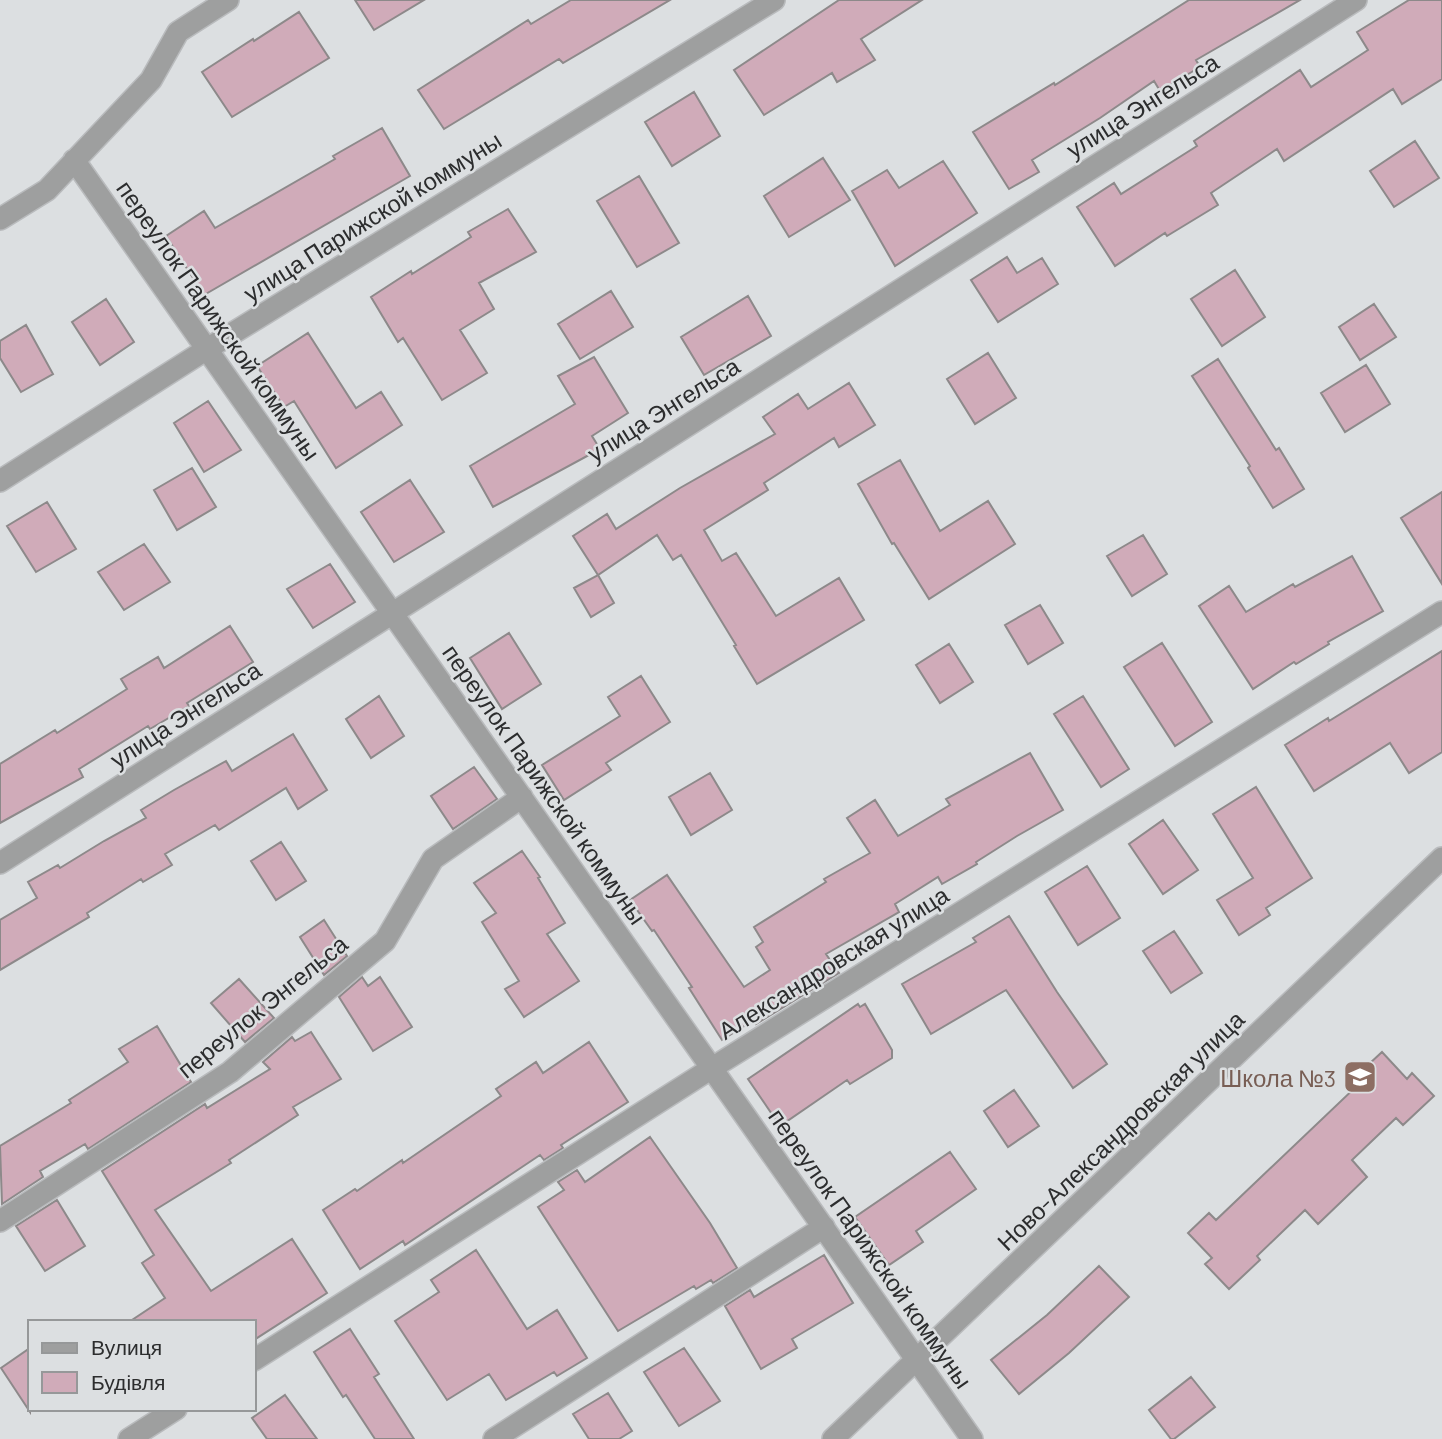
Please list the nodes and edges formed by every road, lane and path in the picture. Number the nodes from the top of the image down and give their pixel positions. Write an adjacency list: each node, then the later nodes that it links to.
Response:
1 (228, 0): 4 (street)
2 (774, 0): 6 (street, улица Парижской коммуны)
3 (1356, 0): 8 (street, улица Энгельса)
4 (74, 160): 5 (street); 6 (street, переулок Парижской коммуны)
5 (0, 219)
6 (207, 349): 7 (street, улица Парижской коммуны); 8 (street, переулок Парижской коммуны)
7 (0, 481)
8 (392, 612): 10 (street, переулок Парижской коммуны); 12 (street, улица Энгельса)
9 (1442, 612): 13 (street, Александровская улица)
10 (522, 797): 13 (street, переулок Парижской коммуны); 14 (street, переулок Энгельса)
11 (1442, 858): 17 (street, Ново-Александровская улица)
12 (0, 863)
13 (712, 1068): 15 (street, переулок Парижской коммуны); 16 (street, Александровская улица)
14 (0, 1221)
15 (824, 1227): 17 (street, переулок Парижской коммуны); 20 (street)
16 (256, 1359)
17 (917, 1360): 21 (street, Ново-Александровская улица); 22 (street, переулок Парижской коммуны)
18 (173, 1411): 19 (street)
19 (129, 1439)
20 (494, 1439)
21 (833, 1439)
22 (972, 1439)

